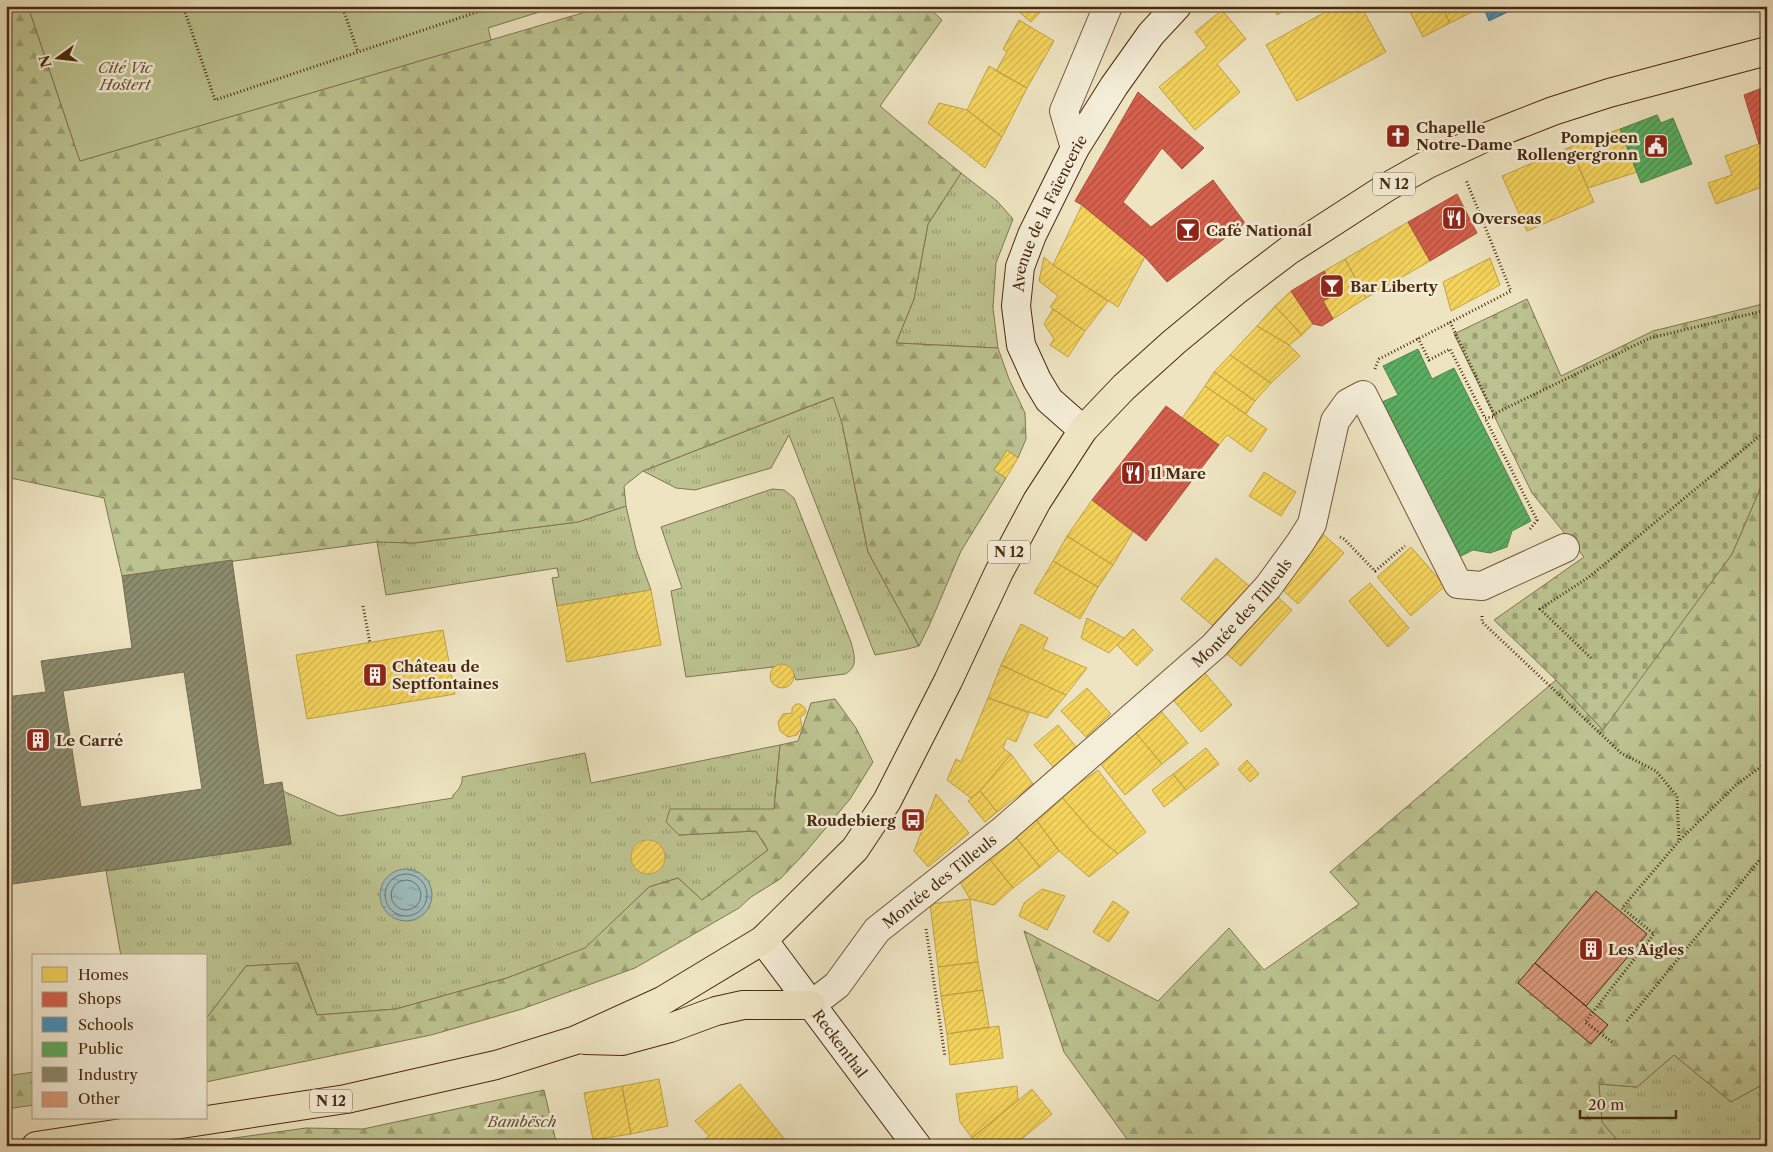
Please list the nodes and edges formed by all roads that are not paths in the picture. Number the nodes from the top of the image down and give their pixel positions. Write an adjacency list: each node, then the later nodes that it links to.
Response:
1 (1108, 6): 4 (street)
2 (1177, 6): 4 (street, Avenue de la Faïencerie)
3 (1767, 50): 5 (main road, N 12)
4 (1075, 148): 5 (street, Avenue de la Faïencerie)
5 (1083, 430): 7 (main road, N 12)
6 (1565, 548): 8 (street, Montée des Tilleuls)
7 (763, 940): 8 (street, Reckenthal); 9 (main road, N 12)
8 (811, 1004): 9 (main road, N 12); 13 (street, Reckenthal)
9 (576, 1040): 10 (main road, N 12)
10 (212, 1120): 11 (main road, N 12); 12 (main road, N 12)
11 (36, 1146)
12 (173, 1146)
13 (917, 1146)

